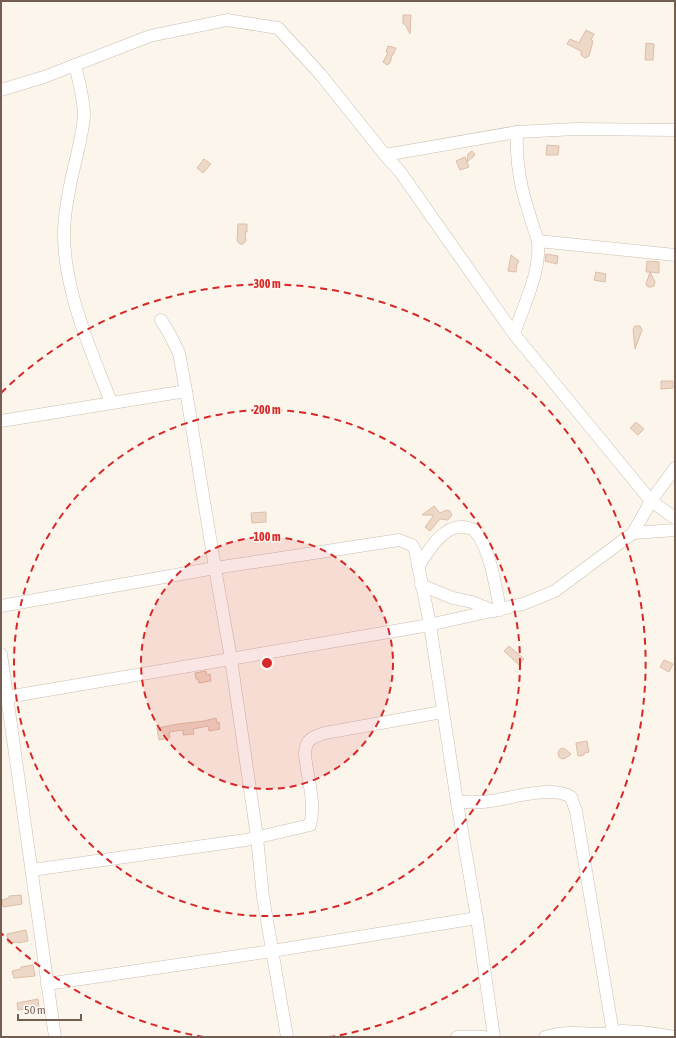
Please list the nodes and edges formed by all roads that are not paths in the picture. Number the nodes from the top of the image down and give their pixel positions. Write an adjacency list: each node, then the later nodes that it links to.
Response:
1 (75, 65): 2 (street); 5 (street); 11 (street)
2 (1, 90)
3 (675, 130): 4 (street)
4 (517, 132): 5 (street); 6 (street)
5 (385, 154): 9 (street)
6 (538, 241): 7 (street); 9 (street)
7 (675, 256)
8 (161, 320): 10 (street)
9 (514, 334): 14 (street)
10 (186, 391): 11 (street); 19 (street)
11 (111, 402): 12 (street)
12 (1, 421)
13 (675, 468): 14 (street)
14 (651, 501): 15 (street); 17 (street)
15 (675, 518)
16 (675, 530): 17 (street)
17 (633, 533): 22 (street)
18 (418, 567): 19 (street); 20 (street); 22 (street)
19 (215, 568): 21 (street); 25 (street)
20 (421, 585): 22 (street); 23 (street)
21 (1, 606)
22 (497, 611): 23 (street)
23 (430, 625): 25 (street); 27 (street)
24 (1, 654): 26 (street)
25 (231, 659): 26 (street); 29 (street)
26 (4, 697): 30 (street)
27 (442, 712): 28 (street); 29 (street)
28 (457, 802): 31 (street); 34 (street)
29 (257, 837): 30 (street); 32 (street)
30 (32, 870): 33 (street)
31 (477, 918): 32 (street); 40 (street)
32 (272, 951): 33 (street); 37 (street)
33 (48, 984): 36 (street)
34 (613, 1033): 35 (street); 41 (street)
35 (675, 1036)
36 (55, 1037)
37 (287, 1037)
38 (457, 1037): 39 (street)
39 (484, 1037)
40 (494, 1037)
41 (545, 1037)

